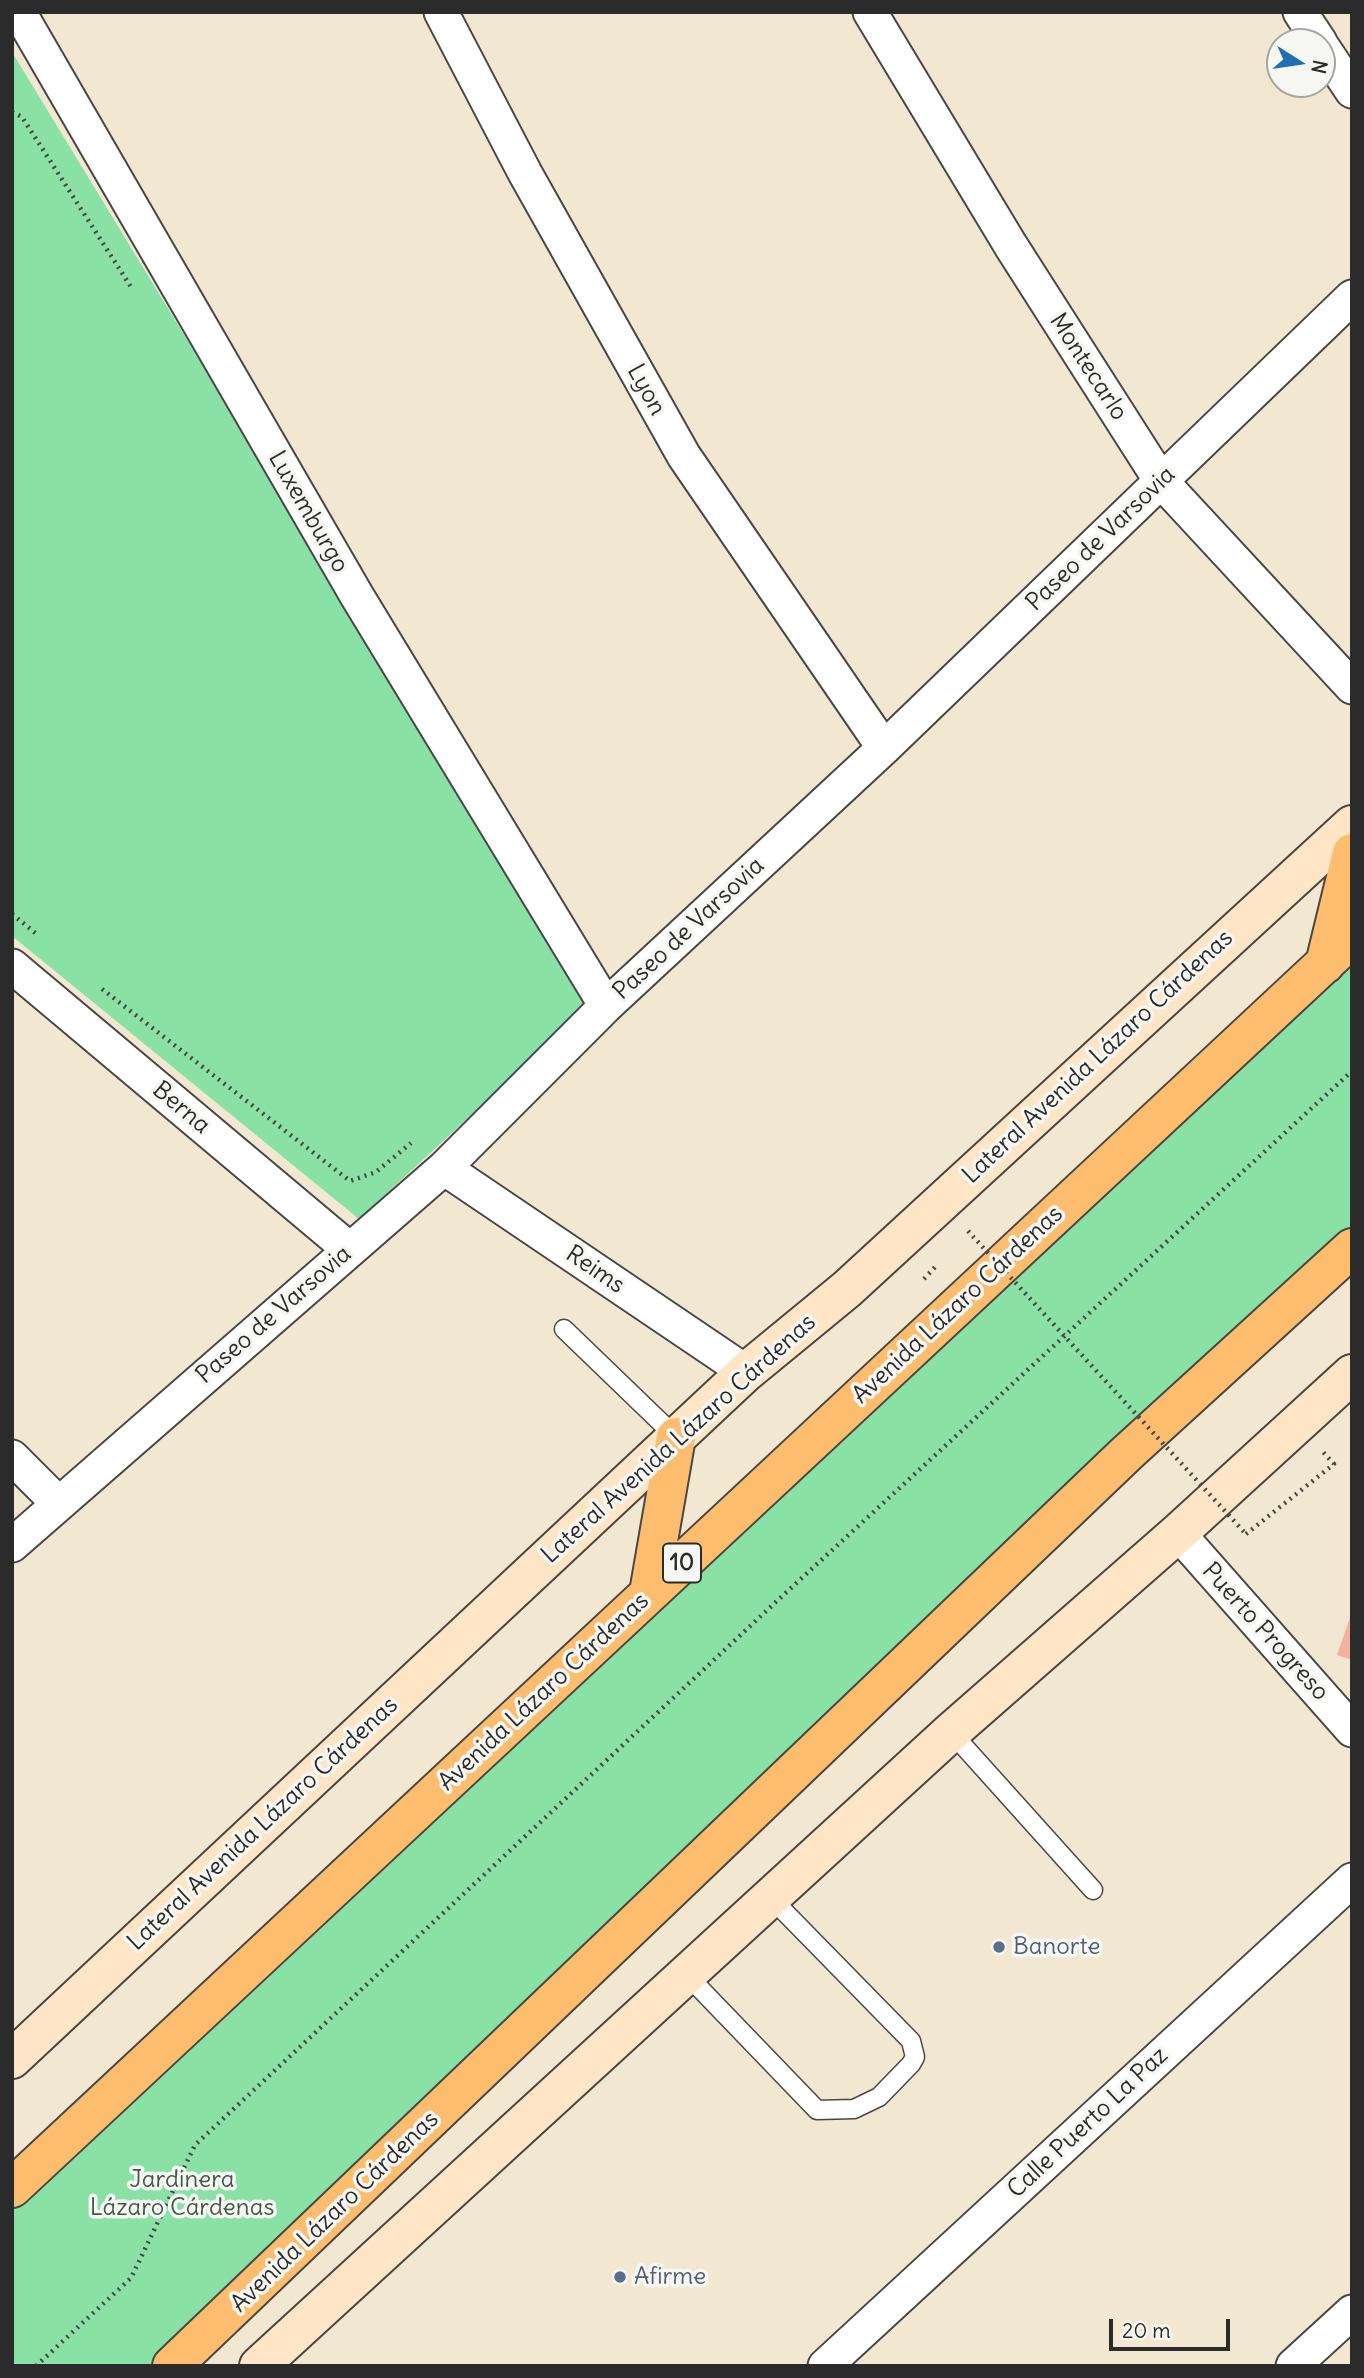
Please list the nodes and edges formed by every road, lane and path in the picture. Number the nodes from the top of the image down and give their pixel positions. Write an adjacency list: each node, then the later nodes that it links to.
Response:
1 (19, 12): 22 (street, Luxemburgo)
2 (441, 12): 13 (street, Lyon)
3 (870, 12): 11 (street, Montecarlo)
4 (1300, 12): 5 (street)
5 (1310, 28)
6 (1336, 67): 7 (street)
7 (1352, 91)
8 (12, 112): 10 (path)
9 (1352, 297): 11 (street, Paseo de Varsovia)
10 (138, 298)
11 (1161, 481): 12 (street, Montecarlo); 13 (street, Paseo de Varsovia)
12 (1352, 687)
13 (884, 748): 22 (street, Paseo de Varsovia)
14 (1352, 825): 30 (main road, Lateral Avenida Lázaro Cárdenas)
15 (1352, 853): 19 (highway)
16 (12, 914): 18 (path)
17 (1352, 938): 19 (highway, Avenida Lázaro Cárdenas / 10)
18 (42, 939)
19 (1325, 964): 38 (highway, Avenida Lázaro Cárdenas / 10)
20 (12, 966): 28 (street, Berna)
21 (101, 988): 24 (path)
22 (606, 1006): 25 (street, Paseo de Varsovia)
23 (1352, 1071): 48 (path)
24 (417, 1138)
25 (444, 1168): 28 (street, Paseo de Varsovia); 30 (street, Reims)
26 (968, 1231): 36 (path, bridge)
27 (1352, 1248): 49 (highway, Avenida Lázaro Cárdenas)
28 (349, 1249): 34 (street, Paseo de Varsovia)
29 (564, 1329): 32 (lane)
30 (746, 1372): 32 (main road, Lateral Avenida Lázaro Cárdenas)
31 (1352, 1374): 35 (main road)
32 (676, 1437): 38 (highway); 45 (main road, Lateral Avenida Lázaro Cárdenas)
33 (12, 1457): 34 (street)
34 (58, 1503): 37 (street, Paseo de Varsovia)
35 (1178, 1533): 39 (street, Puerto Progreso); 40 (main road)
36 (1246, 1534)
37 (12, 1545)
38 (649, 1593): 46 (highway, Avenida Lázaro Cárdenas / 10)
39 (1352, 1730)
40 (951, 1732): 42 (lane); 43 (main road)
41 (1352, 1880): 51 (street, Calle Puerto La Paz)
42 (1093, 1890)
43 (770, 1897): 44 (main road); 44 (lane)
44 (686, 1974): 50 (main road)
45 (12, 2059)
46 (12, 2188)
47 (1352, 2312): 52 (street)
48 (36, 2366)
49 (172, 2366)
50 (259, 2366)
51 (825, 2366)
52 (1293, 2366)

